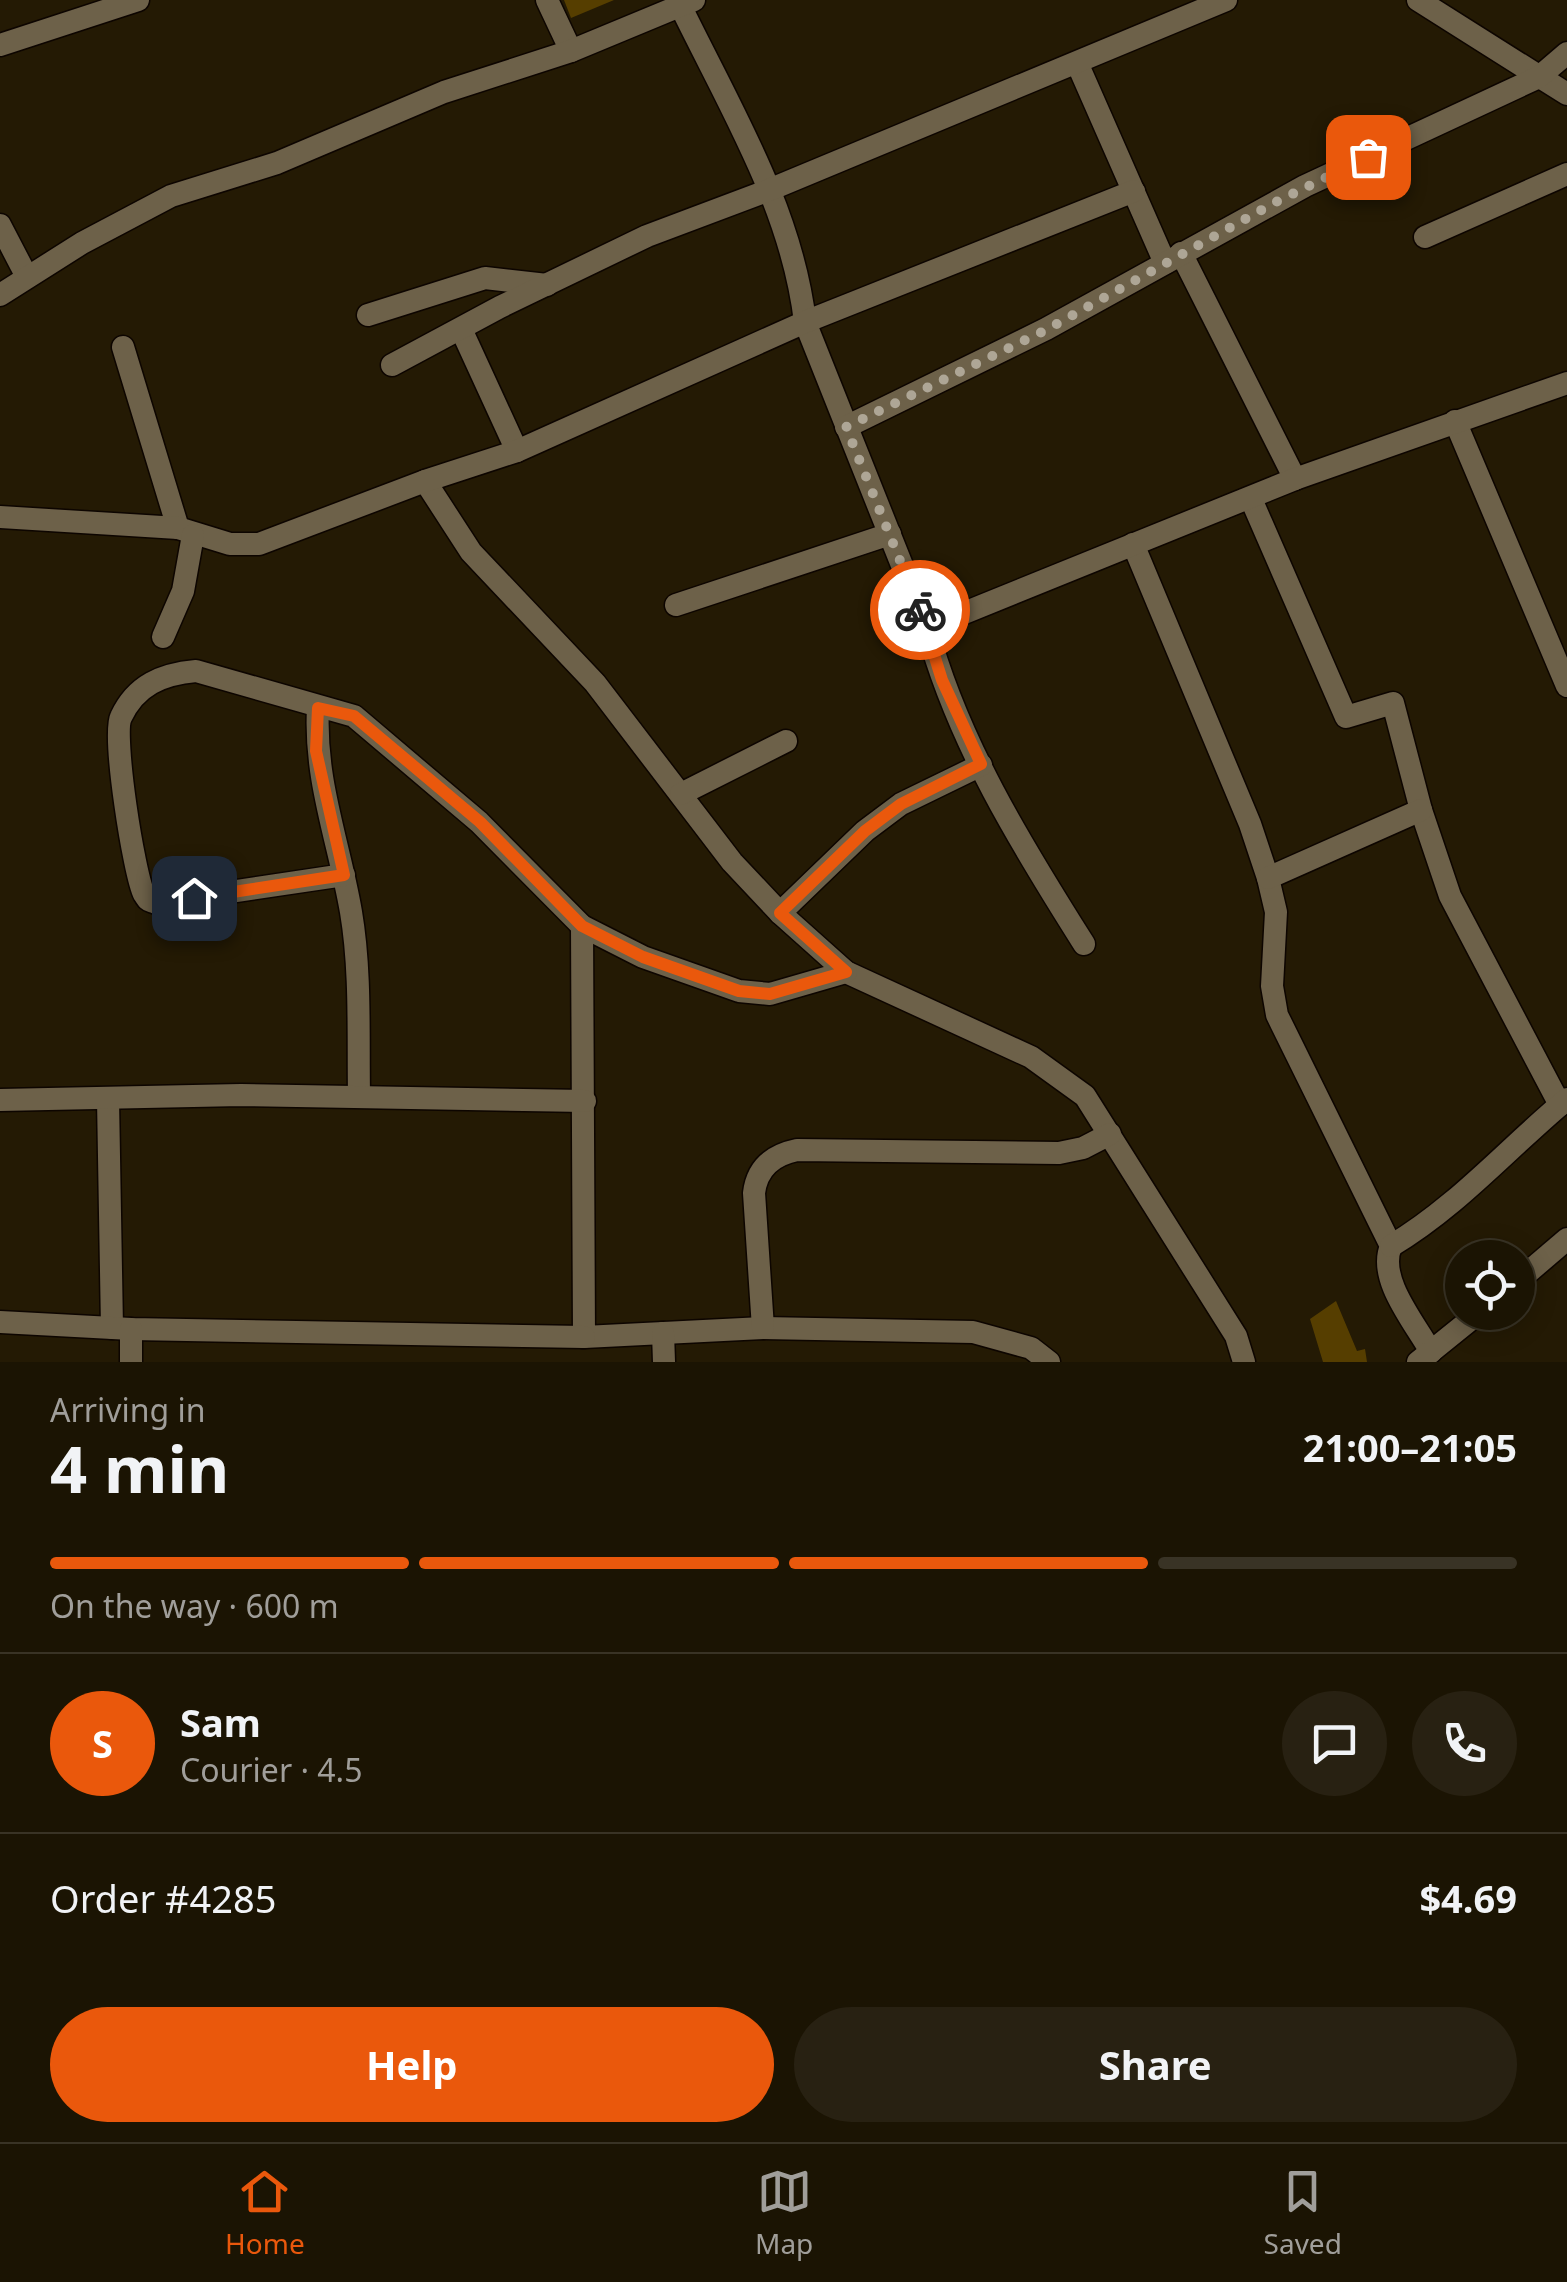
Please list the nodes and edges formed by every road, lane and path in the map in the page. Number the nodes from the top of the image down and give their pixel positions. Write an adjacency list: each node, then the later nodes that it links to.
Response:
1 (138, 0): 6 (street)
2 (547, 0): 7 (street)
3 (1226, 0): 9 (street)
4 (1418, 0): 10 (street)
5 (688, 3): 7 (street); 13 (street)
6 (0, 45)
7 (571, 50): 18 (street)
8 (1567, 53): 10 (street)
9 (1078, 64): 13 (street); 14 (street)
10 (1540, 77): 11 (street); 17 (street)
11 (1567, 94)
12 (1567, 174): 16 (street)
13 (770, 190): 19 (street); 22 (street)
14 (1134, 191): 17 (street); 22 (street)
15 (0, 226): 18 (street)
16 (1425, 237)
17 (1173, 258): 28 (street); 30 (street)
18 (27, 277): 20 (street)
19 (547, 285): 21 (street); 23 (street)
20 (0, 295)
21 (368, 315)
22 (805, 322): 28 (street); 29 (street)
23 (462, 330): 25 (street); 29 (street)
24 (123, 347): 34 (street)
25 (392, 365)
26 (1567, 383): 27 (street)
27 (1454, 421): 30 (street); 40 (street)
28 (846, 427): 35 (street)
29 (516, 451): 31 (street)
30 (1295, 479): 32 (street)
31 (425, 480): 34 (street); 44 (street)
32 (1251, 498): 36 (street); 45 (street)
33 (0, 517): 34 (street)
34 (185, 531): 39 (street)
35 (890, 534): 37 (street); 38 (street)
36 (1133, 544): 38 (street); 47 (street)
37 (676, 605)
38 (927, 628): 43 (street)
39 (163, 637)
40 (1567, 686)
41 (318, 708): 46 (street); 46 (street); 49 (street)
42 (786, 741): 44 (street)
43 (981, 764): 48 (street); 50 (street)
44 (680, 794): 48 (street)
45 (1420, 810): 47 (street); 56 (street)
46 (344, 875): 52 (street)
47 (1268, 878): 59 (street)
48 (780, 913): 51 (street)
49 (582, 926): 51 (street); 55 (street)
50 (1084, 944)
51 (846, 972): 57 (street)
52 (359, 1095): 53 (street); 55 (street)
53 (108, 1099): 54 (street); 63 (street)
54 (0, 1100)
55 (585, 1101): 66 (street)
56 (1563, 1102): 59 (street)
57 (1110, 1134): 62 (street); 71 (street)
58 (1567, 1239): 60 (street)
59 (1391, 1246): 67 (street)
60 (1535, 1266)
61 (0, 1322): 63 (street)
62 (763, 1328): 65 (street); 70 (street)
63 (121, 1329): 66 (street); 68 (street)
64 (1458, 1330): 67 (street)
65 (663, 1332): 66 (street); 69 (street)
66 (584, 1337)
67 (1424, 1357)
68 (131, 1362)
69 (664, 1362)
70 (1049, 1362)
71 (1244, 1362)

